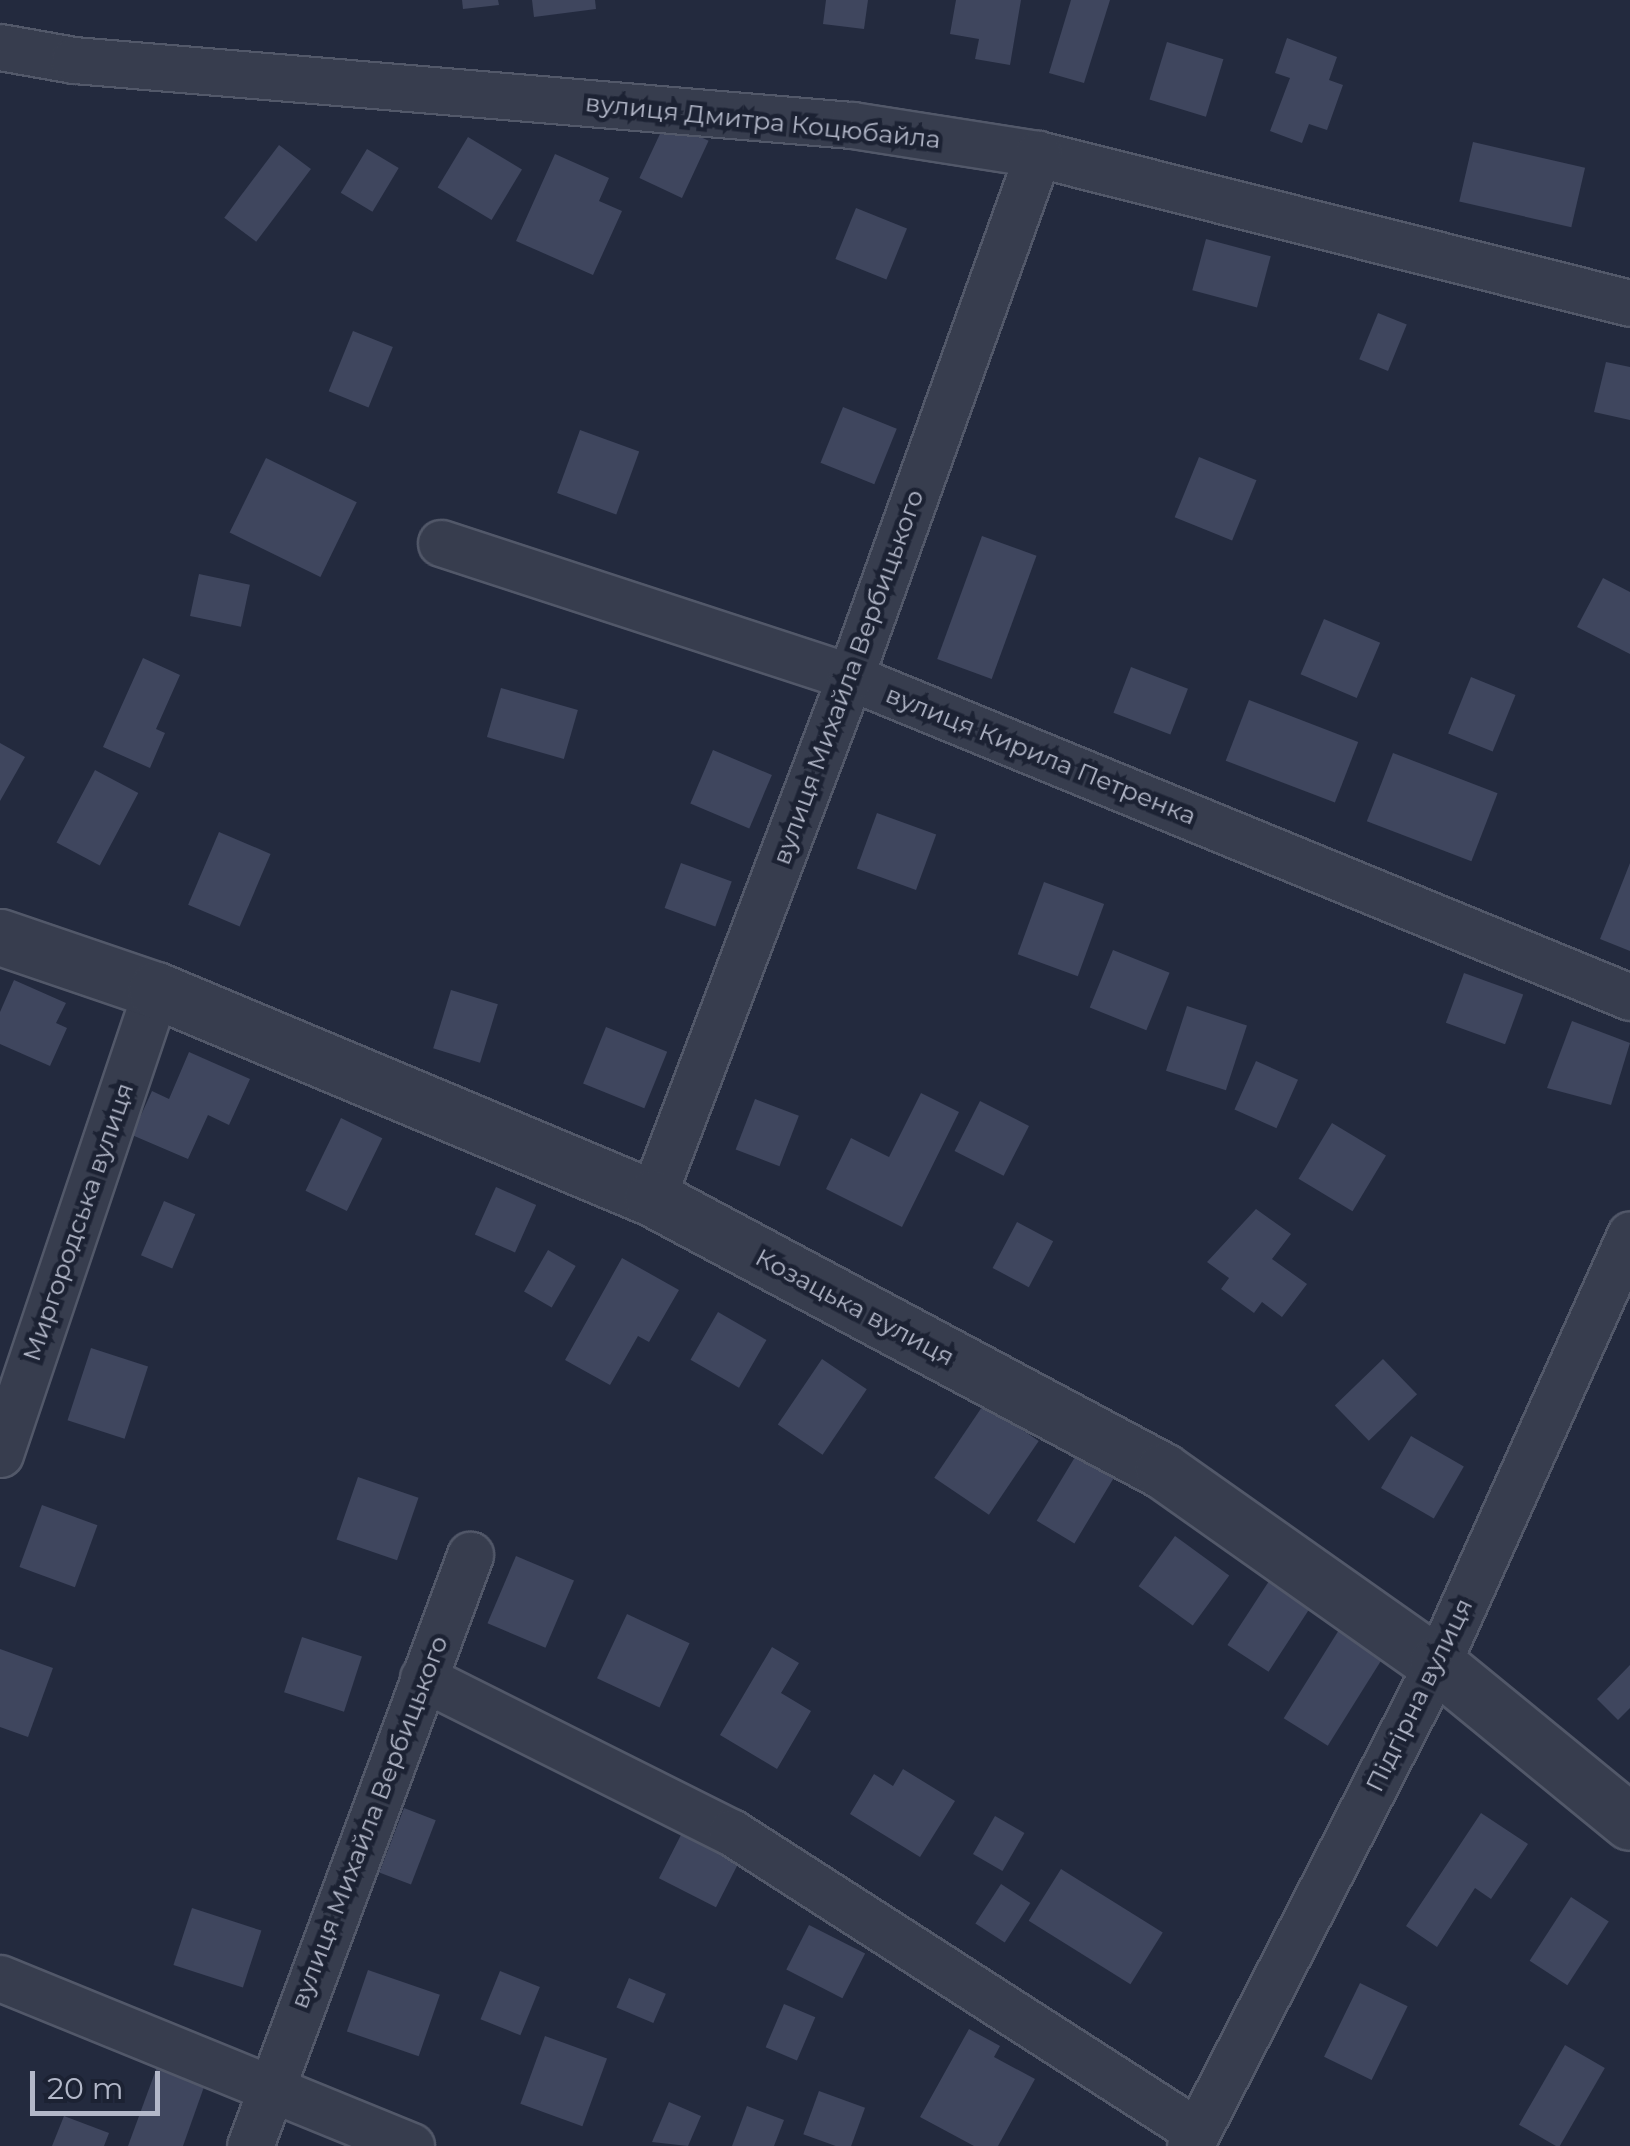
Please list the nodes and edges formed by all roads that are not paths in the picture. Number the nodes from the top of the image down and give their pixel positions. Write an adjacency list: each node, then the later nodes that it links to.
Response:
1 (0, 47): 2 (street, вулиця Дмитра Коцюбайла)
2 (1038, 154): 3 (street, вулиця Дмитра Коцюбайла); 5 (street, вулиця Михайла Вербицького)
3 (1630, 304)
4 (440, 543): 5 (street, вулиця Кирила Петренка)
5 (850, 677): 8 (street, вулиця Кирила Петренка); 9 (street, вулиця Михайла Вербицького)
6 (0, 937): 7 (street, Козацька вулиця)
7 (156, 990): 9 (street, Козацька вулиця); 11 (street, Миргородська вулиця)
8 (1630, 997)
9 (652, 1198): 13 (street, Козацька вулиця)
10 (1630, 1234): 13 (street, Підгірна вулиця)
11 (0, 1454)
12 (470, 1554): 14 (street, вулиця Михайла Вербицького)
13 (1437, 1664): 15 (street, Козацька вулиця); 18 (street, Підгірна вулиця)
14 (423, 1678): 17 (street, вулиця Михайла Вербицького); 18 (street)
15 (1630, 1822)
16 (0, 1978): 17 (street)
17 (268, 2089): 19 (street, вулиця Михайла Вербицького); 20 (street)
18 (1193, 2139)
19 (250, 2146)
20 (411, 2146)

